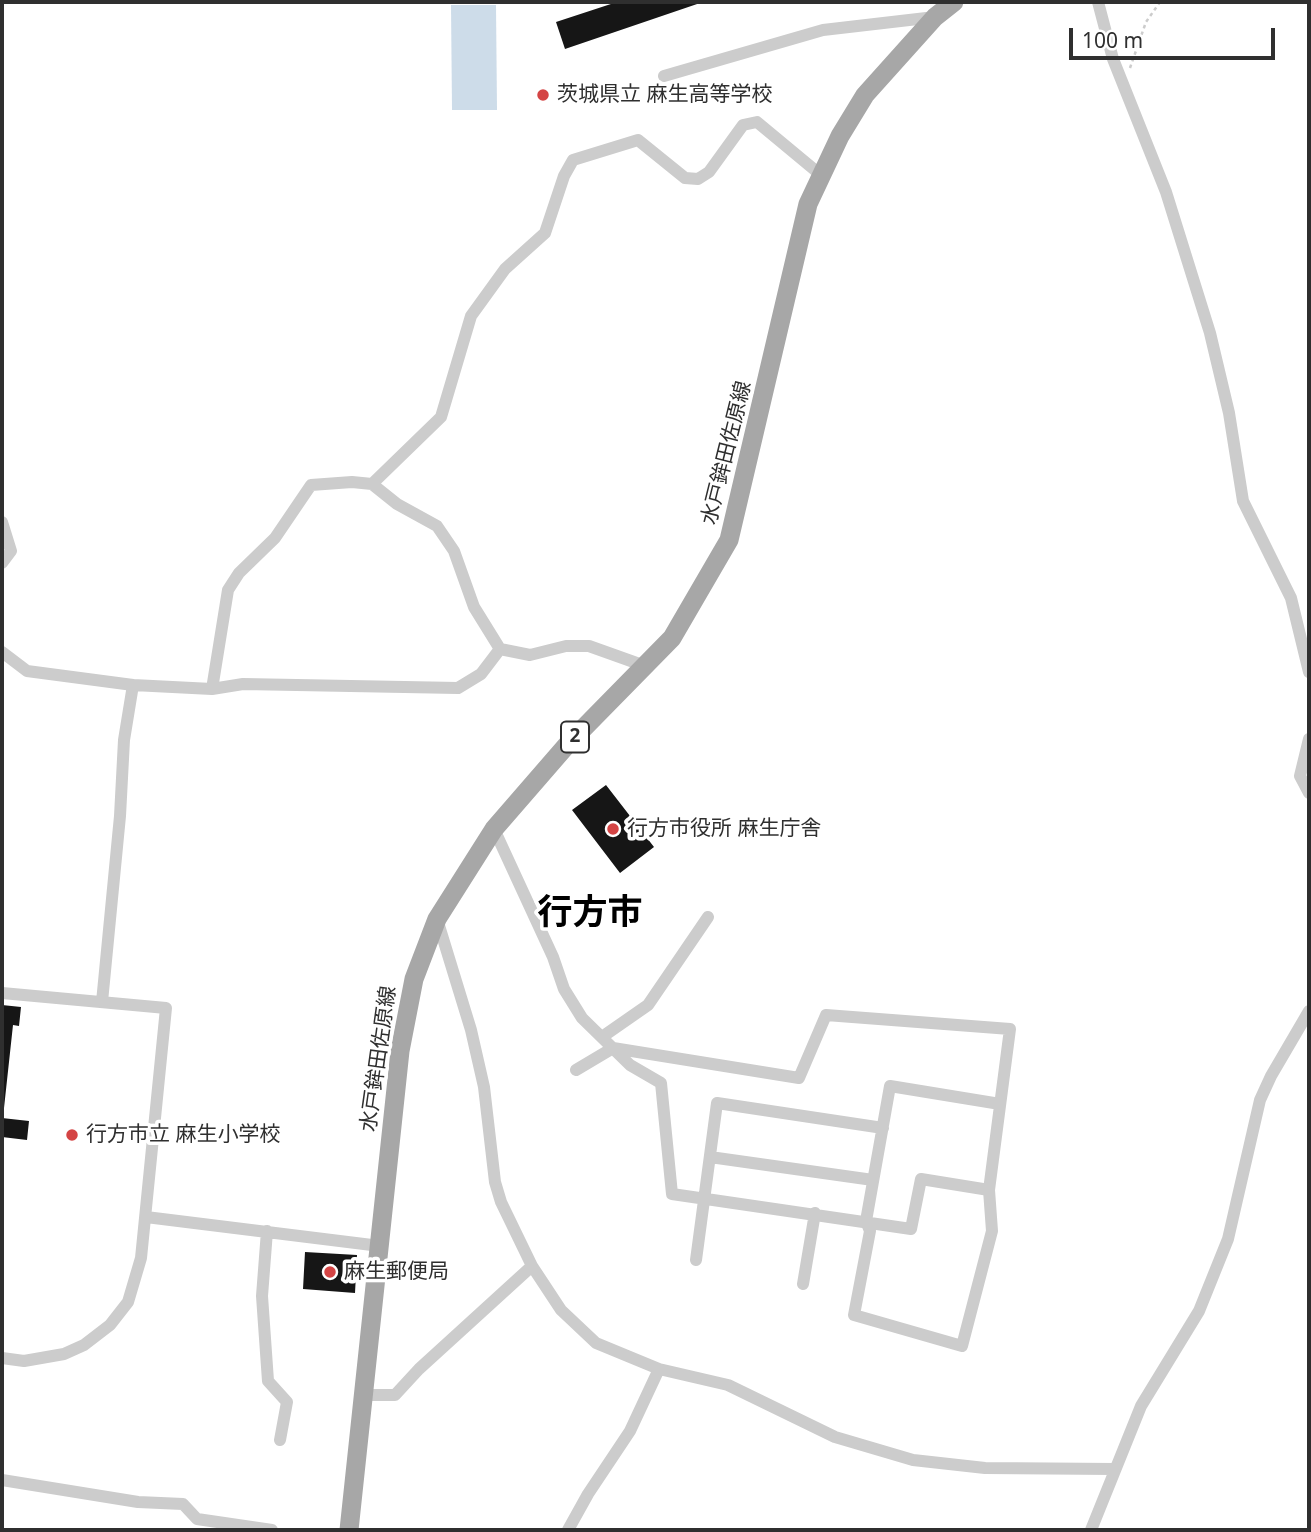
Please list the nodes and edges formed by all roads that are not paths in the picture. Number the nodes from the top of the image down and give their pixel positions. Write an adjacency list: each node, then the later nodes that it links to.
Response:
1 (954, 2): 3 (main road, 水戸鉾田佐原線 / 2)
2 (1098, 2): 12 (street)
3 (935, 17): 4 (street); 5 (main road, 水戸鉾田佐原線 / 2)
4 (664, 76)
5 (825, 174): 6 (street); 11 (main road, 水戸鉾田佐原線 / 2)
6 (372, 484): 9 (street); 14 (street)
7 (2, 522): 8 (street)
8 (2, 563)
9 (500, 649): 11 (street); 14 (street)
10 (2, 652): 13 (street)
11 (645, 666): 17 (main road, 水戸鉾田佐原線 / 2)
12 (1309, 672)
13 (133, 685): 14 (street); 21 (street)
14 (212, 689)
15 (1309, 739): 16 (street)
16 (1309, 793)
17 (494, 829): 19 (main road, 水戸鉾田佐原線 / 2); 23 (street)
18 (708, 917): 23 (street)
19 (437, 919): 36 (main road, 水戸鉾田佐原線 / 2); 38 (street)
20 (2, 993): 21 (street)
21 (102, 1002): 33 (street)
22 (1309, 1011): 44 (street)
23 (602, 1037): 24 (street)
24 (613, 1048): 25 (street); 26 (street); 31 (street)
25 (576, 1070)
26 (1000, 1104): 27 (street); 30 (street)
27 (883, 1128): 28 (street); 29 (street)
28 (710, 1157): 29 (street); 31 (street)
29 (873, 1180): 34 (street)
30 (989, 1190): 34 (street); 34 (street)
31 (705, 1197): 32 (street); 37 (street)
32 (815, 1213): 34 (street); 39 (street)
33 (146, 1217): 35 (street); 40 (street)
34 (866, 1221)
35 (267, 1231): 36 (street); 43 (street)
36 (380, 1246): 42 (main road, 水戸鉾田佐原線 / 2)
37 (696, 1260)
38 (532, 1266): 41 (street); 42 (street)
39 (803, 1284)
40 (2, 1358)
41 (659, 1368): 44 (street); 48 (street)
42 (365, 1395): 47 (main road, 水戸鉾田佐原線 / 2)
43 (280, 1440)
44 (1114, 1469): 49 (street)
45 (2, 1480): 46 (street)
46 (272, 1530)
47 (349, 1530)
48 (568, 1530)
49 (1091, 1530)

